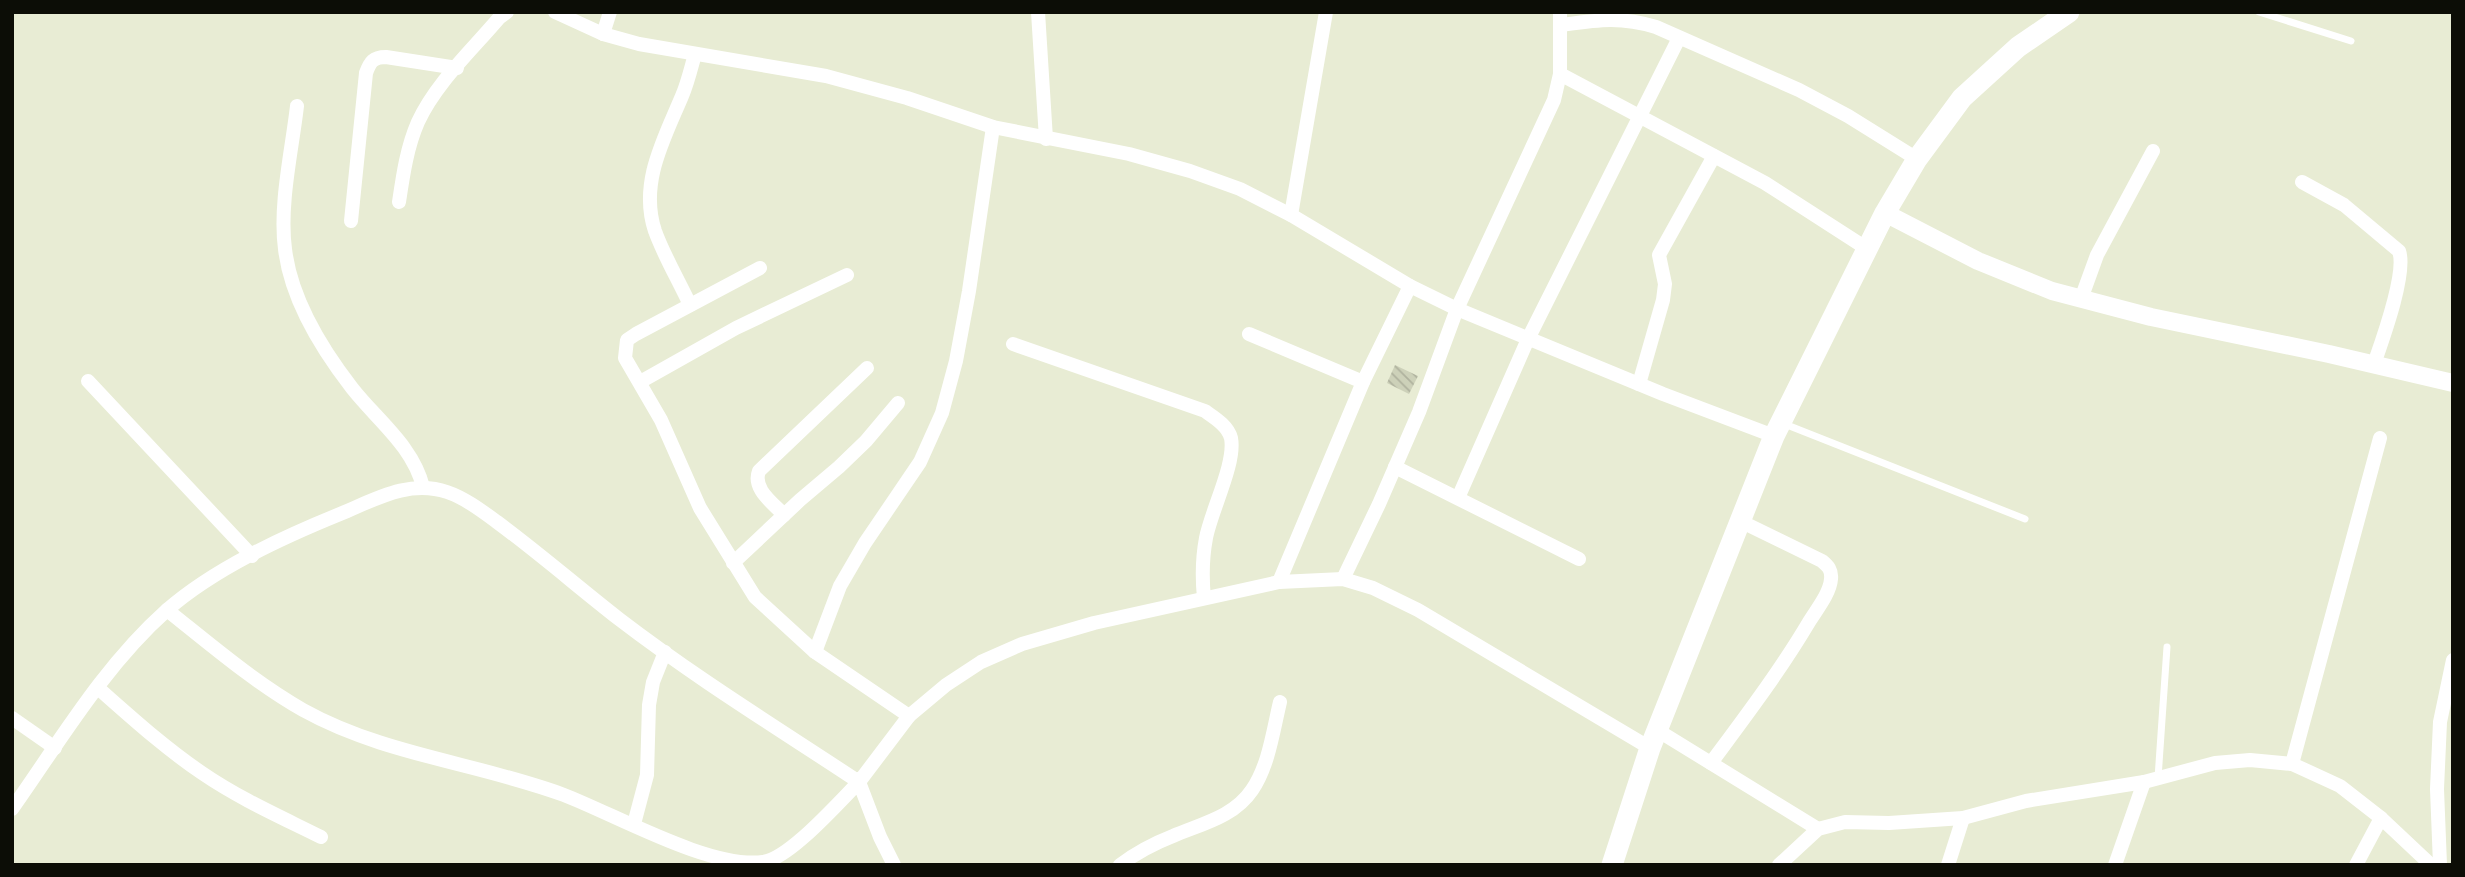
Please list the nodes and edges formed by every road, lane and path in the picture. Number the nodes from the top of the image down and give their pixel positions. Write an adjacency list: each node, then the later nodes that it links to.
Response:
1 (507, 12): 13 (street)
2 (555, 12): 9 (street)
3 (610, 12): 9 (street)
4 (1038, 12): 18 (street)
5 (1326, 12): 25 (street)
6 (2069, 12): 21 (main road)
7 (2259, 12): 11 (lane)
8 (1560, 18): 10 (street); 14 (street)
9 (603, 34): 12 (street)
10 (1679, 38): 16 (street); 21 (street)
11 (2351, 41)
12 (695, 54): 17 (street); 32 (street)
13 (457, 68): 23 (street); 26 (street)
14 (1560, 74): 16 (street); 33 (street)
15 (297, 106): 48 (street)
16 (1639, 115): 20 (street); 35 (street)
17 (993, 127): 18 (street); 62 (street)
18 (1046, 139): 25 (street)
19 (2153, 150): 31 (street)
20 (1714, 156): 27 (street); 43 (street)
21 (1917, 159): 24 (main road)
22 (2302, 182): 37 (street)
23 (399, 202)
24 (1885, 213): 27 (main road); 31 (street)
25 (1291, 215): 30 (street)
26 (351, 221)
27 (1868, 250): 45 (main road)
28 (760, 268): 32 (street)
29 (847, 275): 40 (street)
30 (1410, 286): 33 (street); 41 (street)
31 (2081, 299): 37 (street)
32 (690, 305): 40 (street)
33 (1457, 309): 35 (street); 47 (street)
34 (1249, 334): 41 (street)
35 (1528, 339): 43 (street); 49 (street)
36 (1013, 344): 58 (street)
37 (2374, 365): 42 (street)
38 (867, 368): 50 (street)
39 (88, 381): 53 (street)
40 (640, 382): 55 (street)
41 (1363, 382): 57 (street)
42 (2453, 383)
43 (1639, 384): 45 (street)
44 (898, 403): 50 (street)
45 (1778, 429): 51 (lane); 52 (main road)
46 (2380, 439): 71 (street)
47 (1395, 467): 49 (street); 56 (street)
48 (423, 486): 53 (street); 61 (street)
49 (1458, 498): 54 (street)
50 (784, 515): 55 (street)
51 (2025, 519)
52 (1740, 521): 68 (main road); 70 (street)
53 (252, 556): 59 (street)
54 (1579, 559)
55 (733, 563): 62 (street)
56 (1343, 579): 57 (street); 68 (street)
57 (1279, 582): 58 (street)
58 (1204, 598): 66 (street)
59 (167, 610): 64 (street); 77 (street)
60 (2167, 647): 72 (lane)
61 (665, 652): 73 (street); 77 (street)
62 (816, 652): 66 (street)
63 (2453, 660): 88 (street)
64 (98, 688): 69 (street); 79 (street)
65 (1280, 702): 81 (street)
66 (909, 716): 73 (street)
67 (12, 718): 69 (street)
68 (1654, 739): 70 (street); 82 (main road)
69 (55, 748): 74 (street)
70 (1712, 764): 78 (street)
71 (2292, 764): 72 (street); 76 (street)
72 (2151, 780): 75 (street); 85 (street)
73 (859, 782): 77 (street); 80 (street)
74 (12, 809)
75 (1964, 818): 78 (street); 84 (street)
76 (2381, 818): 86 (street); 87 (street)
77 (634, 824)
78 (1818, 829): 83 (street)
79 (321, 837)
80 (894, 865)
81 (1120, 865)
82 (1612, 865)
83 (1779, 865)
84 (1948, 865)
85 (2115, 865)
86 (2356, 865)
87 (2431, 865)
88 (2440, 865)

